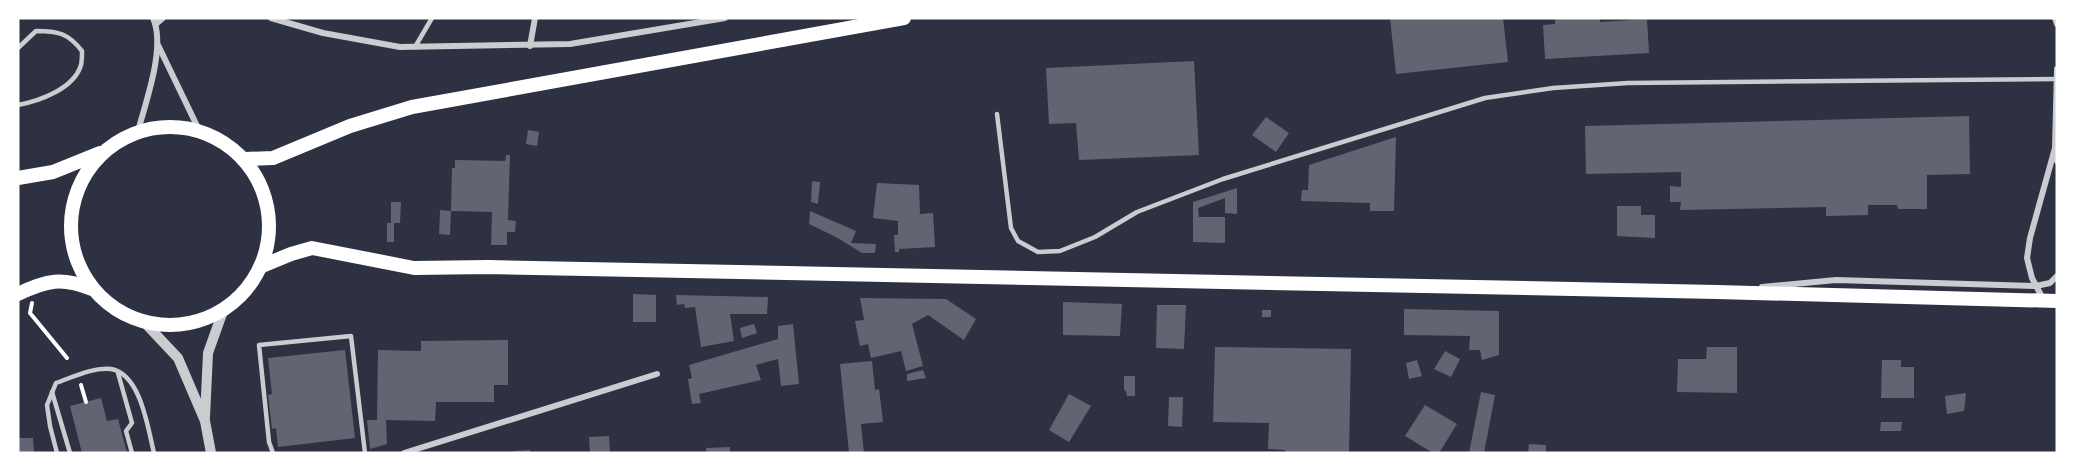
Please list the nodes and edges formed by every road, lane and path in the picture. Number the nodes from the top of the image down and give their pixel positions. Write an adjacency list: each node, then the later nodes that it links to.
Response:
1 (163, 18): 8 (street)
2 (271, 18): 12 (street)
3 (432, 18): 12 (lane)
4 (535, 18): 11 (street)
5 (724, 18): 11 (street)
6 (904, 18): 22 (main road)
7 (2055, 18): 9 (street)
8 (154, 21): 10 (street)
9 (2057, 24)
10 (158, 45): 18 (street); 19 (street)
11 (530, 46): 12 (street)
12 (415, 47)
13 (18, 48): 16 (lane)
14 (2057, 69): 15 (street)
15 (2056, 79): 17 (lane); 20 (street)
16 (18, 105)
17 (997, 114)
18 (199, 130): 19 (main road); 22 (main road)
19 (138, 131): 21 (main road)
20 (2055, 148): 23 (street); 27 (street)
21 (100, 153): 24 (main road); 28 (main road)
22 (245, 159): 25 (main road)
23 (2057, 161)
24 (18, 178)
25 (262, 266): 29 (main road); 33 (main road)
26 (2057, 276): 27 (street)
27 (2036, 286): 29 (street); 32 (street)
28 (92, 289): 30 (main road); 34 (main road)
29 (1717, 292): 32 (main road)
30 (18, 294)
31 (33, 300): 35 (path)
32 (2050, 301)
33 (223, 311): 34 (main road); 41 (street)
34 (145, 323): 41 (street)
35 (67, 358)
36 (118, 373): 39 (lane); 44 (lane); 45 (lane)
37 (657, 375): 49 (street)
38 (80, 383): 40 (path)
39 (52, 392): 42 (lane); 43 (lane)
40 (86, 402)
41 (205, 421): 46 (street)
42 (57, 453)
43 (70, 453)
44 (132, 453)
45 (154, 453)
46 (211, 453)
47 (273, 453): 48 (lane)
48 (365, 453)
49 (404, 453)

